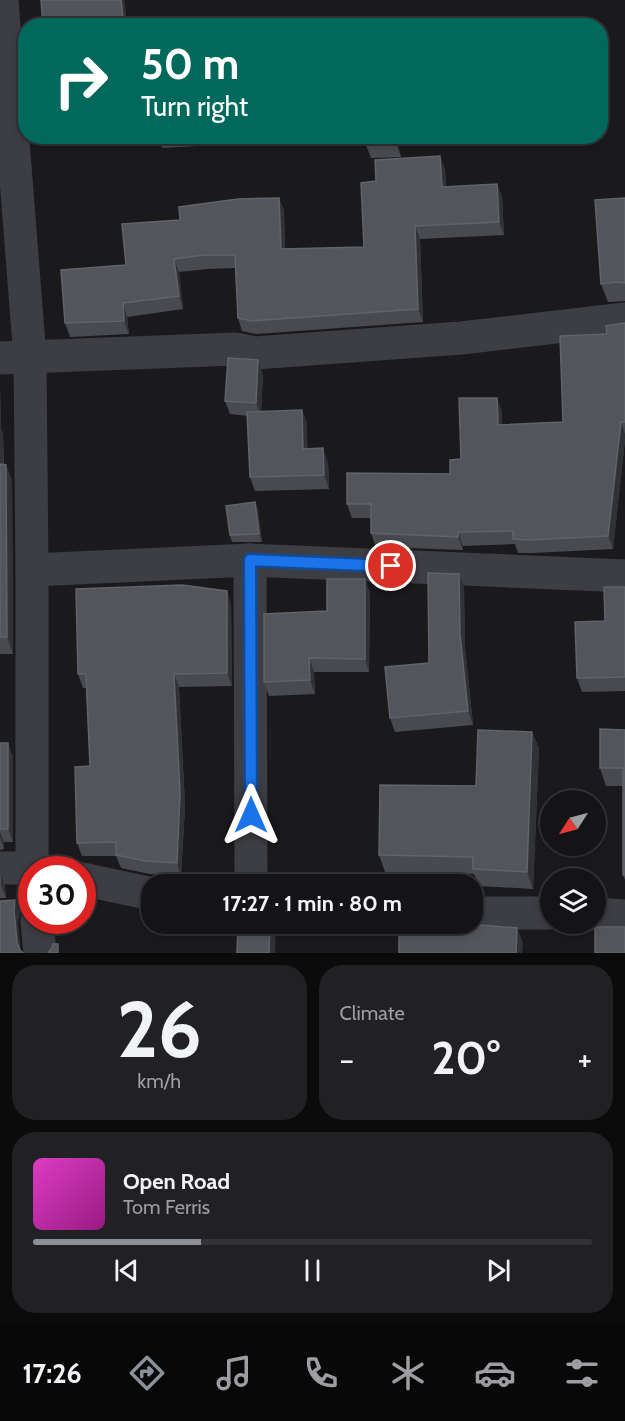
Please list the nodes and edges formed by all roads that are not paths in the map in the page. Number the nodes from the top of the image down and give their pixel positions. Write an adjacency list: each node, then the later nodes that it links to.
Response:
1 (2, 0): 3 (street)
2 (625, 319): 3 (street)
3 (15, 358): 5 (street)
4 (250, 560): 5 (street); 6 (street); 10 (street)
5 (32, 570): 7 (street)
6 (625, 576)
7 (34, 856)
8 (0, 868): 9 (street)
9 (18, 869)
10 (251, 874)
11 (96, 882): 12 (street)
12 (141, 892)
13 (483, 913): 14 (street)
14 (540, 914)
15 (606, 915): 16 (street)
16 (625, 916)
17 (38, 934): 18 (street)
18 (40, 953)

